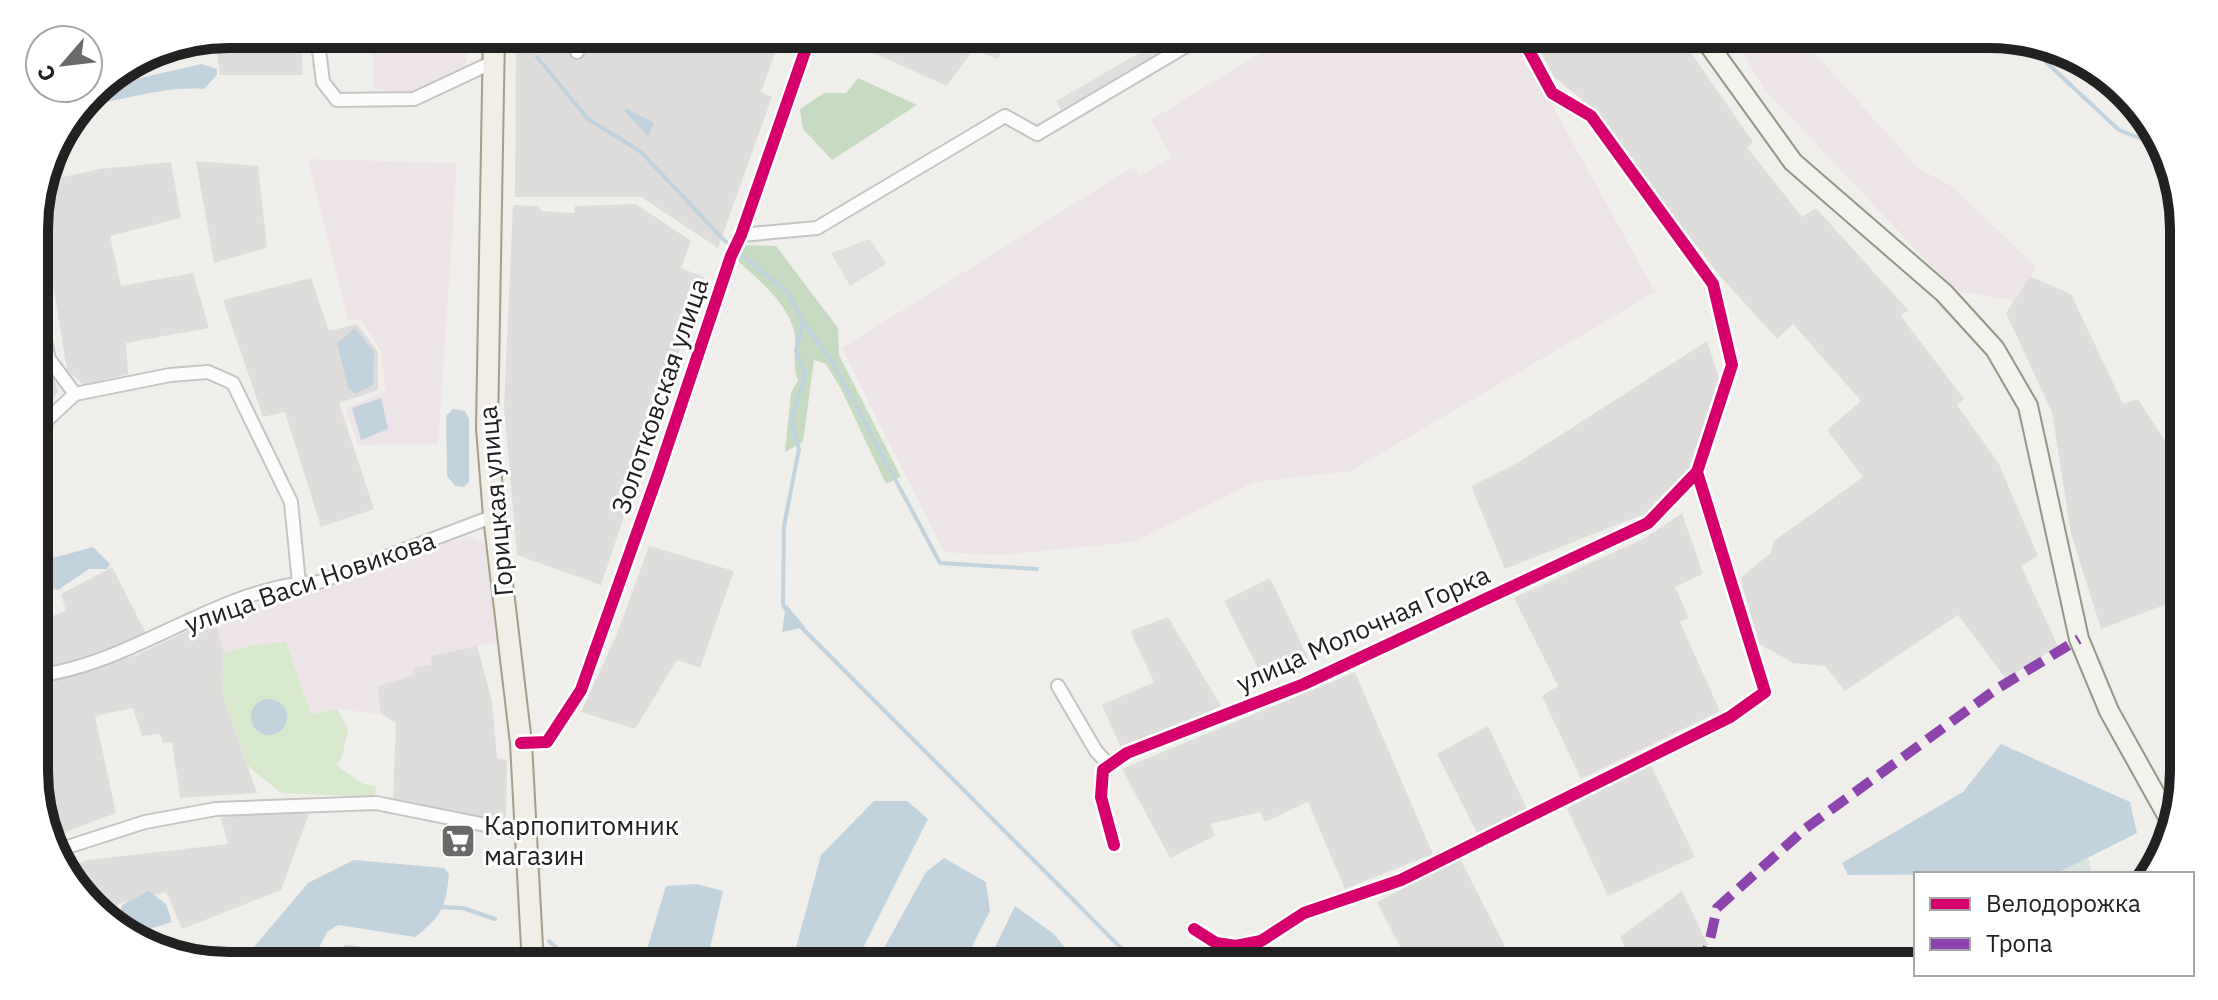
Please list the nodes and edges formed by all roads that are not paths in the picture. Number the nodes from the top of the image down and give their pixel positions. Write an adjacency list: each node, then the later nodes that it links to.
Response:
1 (319, 48): 9 (street)
2 (494, 48): 9 (main road, Горицкая улица)
3 (577, 48): 8 (street)
4 (806, 48): 10 (street, Золотковская улица)
5 (1182, 48): 10 (street)
6 (1528, 48): 14 (street)
7 (1711, 48): 21 (main road)
8 (577, 52)
9 (493, 62): 15 (main road, Горицкая улица)
10 (740, 238): 19 (street, Золотковская улица)
11 (48, 356): 12 (street)
12 (75, 394): 13 (street); 16 (street)
13 (48, 419)
14 (1697, 472): 20 (street, улица Молочная Горка); 25 (street)
15 (494, 516): 16 (street, улица Васи Новикова); 19 (main road, Горицкая улица)
16 (299, 583): 17 (street, улица Васи Новикова)
17 (48, 673)
18 (1058, 686): 20 (street)
19 (521, 743): 22 (main road, Горицкая улица)
20 (1109, 765): 23 (street)
21 (2165, 812)
22 (526, 833): 24 (street); 26 (main road, Горицкая улица)
23 (1114, 845)
24 (65, 848)
25 (1194, 929)
26 (532, 952)

